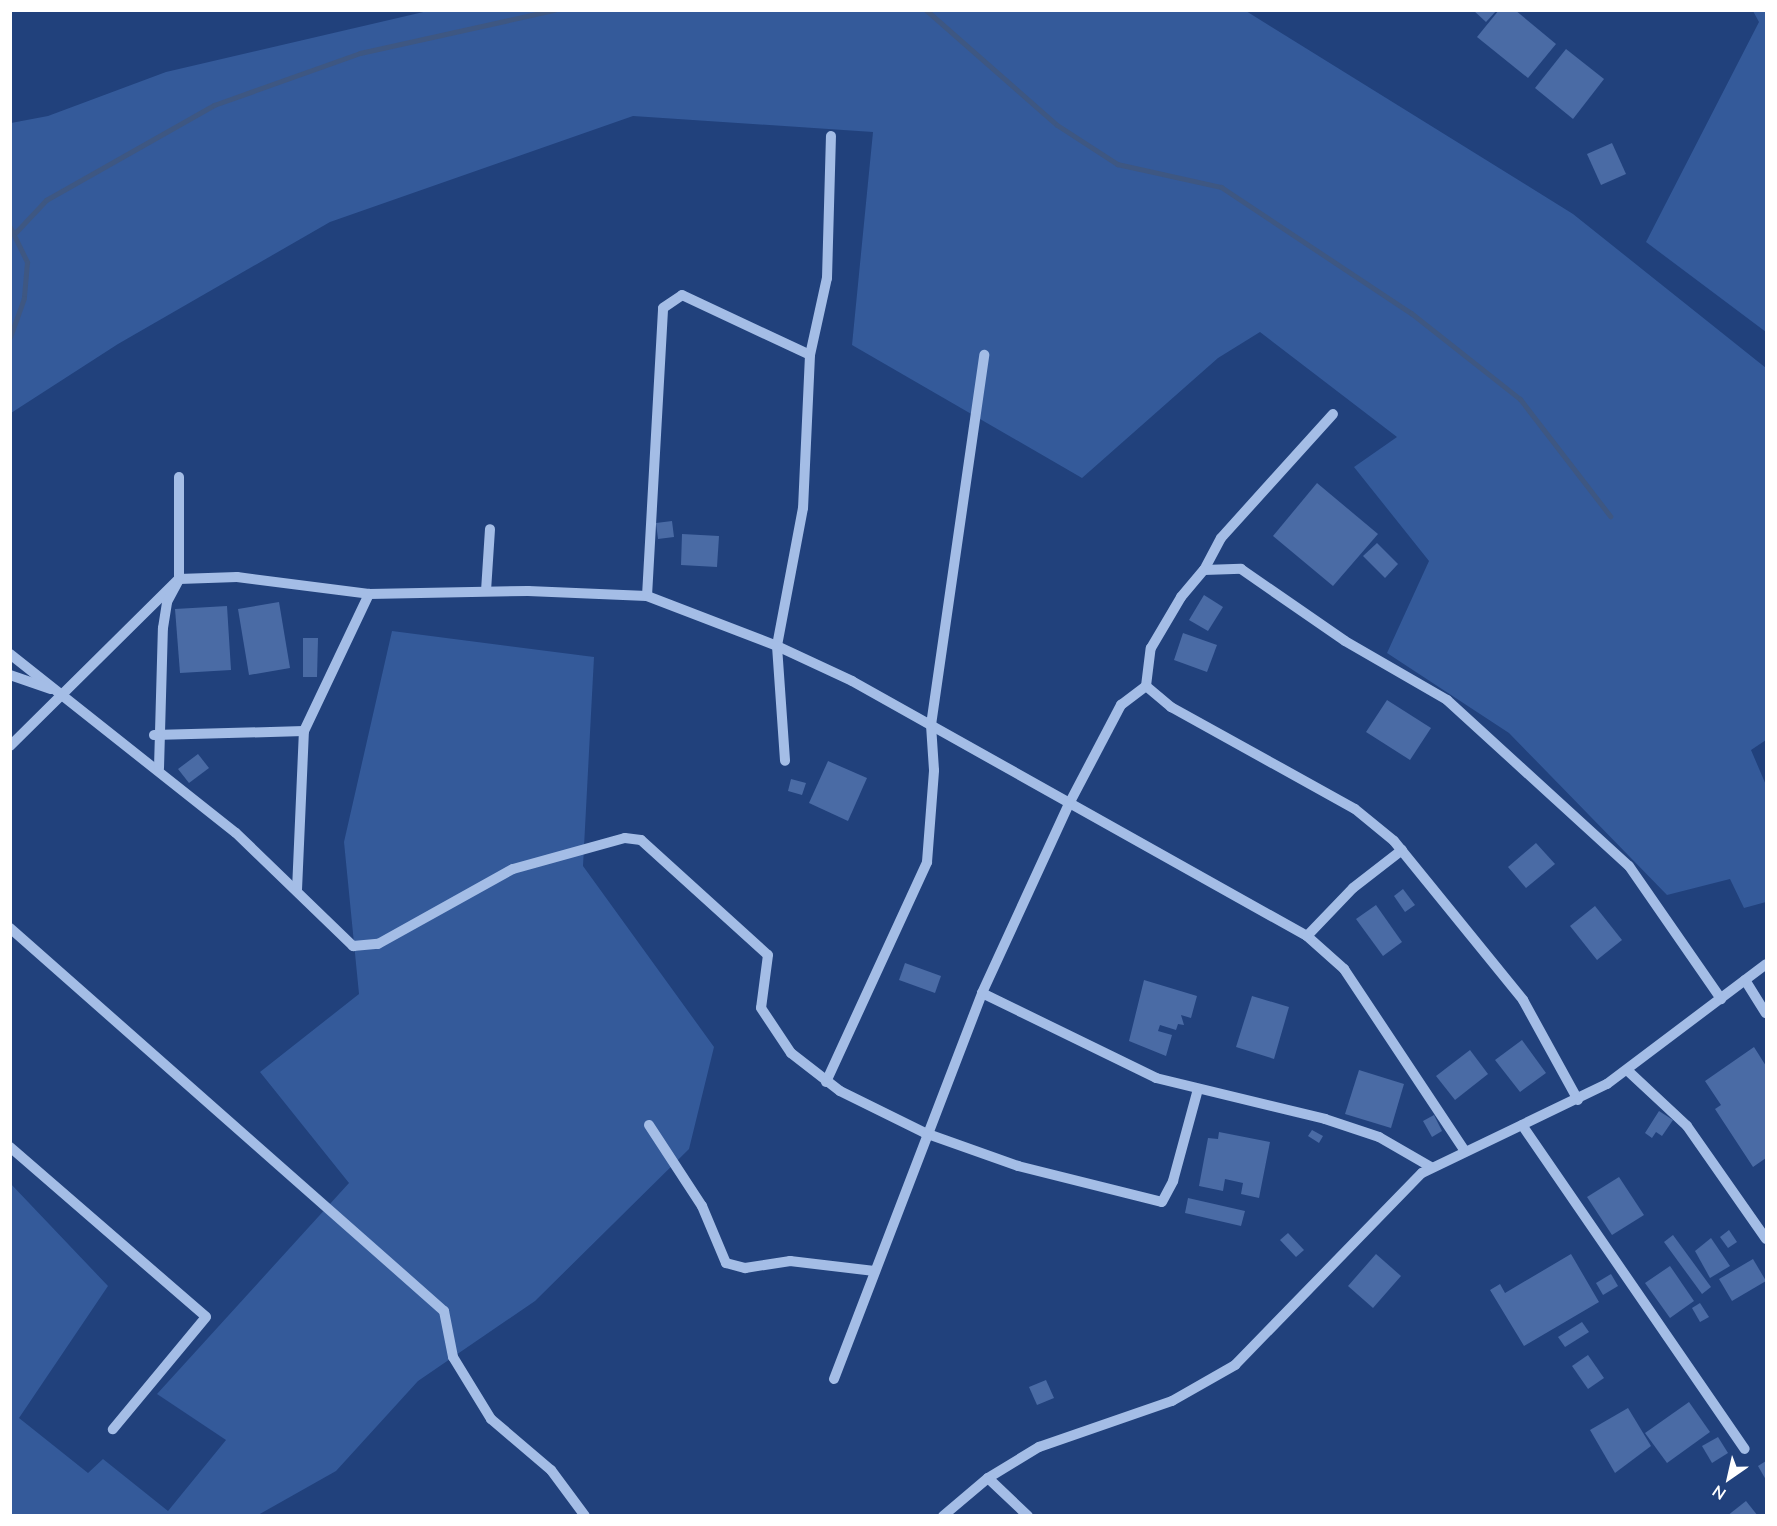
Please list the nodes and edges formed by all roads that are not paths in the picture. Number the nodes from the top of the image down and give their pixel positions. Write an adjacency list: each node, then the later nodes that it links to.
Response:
1 (831, 136): 2 (street)
2 (810, 355): 11 (street); 12 (street)
3 (984, 355): 17 (street)
4 (1333, 414): 7 (street)
5 (179, 477): 8 (street)
6 (490, 529): 9 (street)
7 (1204, 570): 15 (street); 31 (street)
8 (179, 579): 10 (street); 16 (street); 19 (street)
9 (486, 591): 10 (street); 11 (street)
10 (369, 594): 18 (street)
11 (647, 596): 12 (street)
12 (777, 646): 17 (street); 21 (street)
13 (10, 654): 16 (street)
14 (10, 675): 16 (street)
15 (1146, 686): 23 (street); 24 (street)
16 (60, 692): 20 (street); 22 (street)
17 (931, 725): 23 (street); 34 (street)
18 (304, 731): 19 (street); 25 (street)
19 (157, 734): 22 (street)
20 (10, 746)
21 (785, 761)
22 (159, 768): 25 (street)
23 (1070, 802): 27 (street); 30 (street)
24 (1402, 850): 27 (street); 36 (street)
25 (297, 890): 34 (street)
26 (10, 928): 49 (street)
27 (1307, 936): 41 (street)
28 (1767, 964): 29 (street)
29 (1745, 980): 31 (street); 32 (street)
30 (982, 993): 35 (street); 39 (street)
31 (1721, 999): 33 (street)
32 (1767, 1013)
33 (1627, 1070): 36 (street); 43 (street)
34 (826, 1082): 39 (street)
35 (1198, 1089): 39 (street); 42 (street)
36 (1578, 1100): 38 (street)
37 (649, 1125): 44 (street)
38 (1522, 1125): 41 (street); 47 (street)
39 (925, 1133): 44 (street)
40 (10, 1147): 46 (street)
41 (1465, 1151): 42 (street)
42 (1431, 1167): 48 (street)
43 (1767, 1239)
44 (874, 1271): 45 (street)
45 (834, 1379)
46 (113, 1429)
47 (1745, 1449)
48 (988, 1478): 50 (street); 51 (street)
49 (585, 1515)
50 (943, 1515)
51 (1028, 1515)

